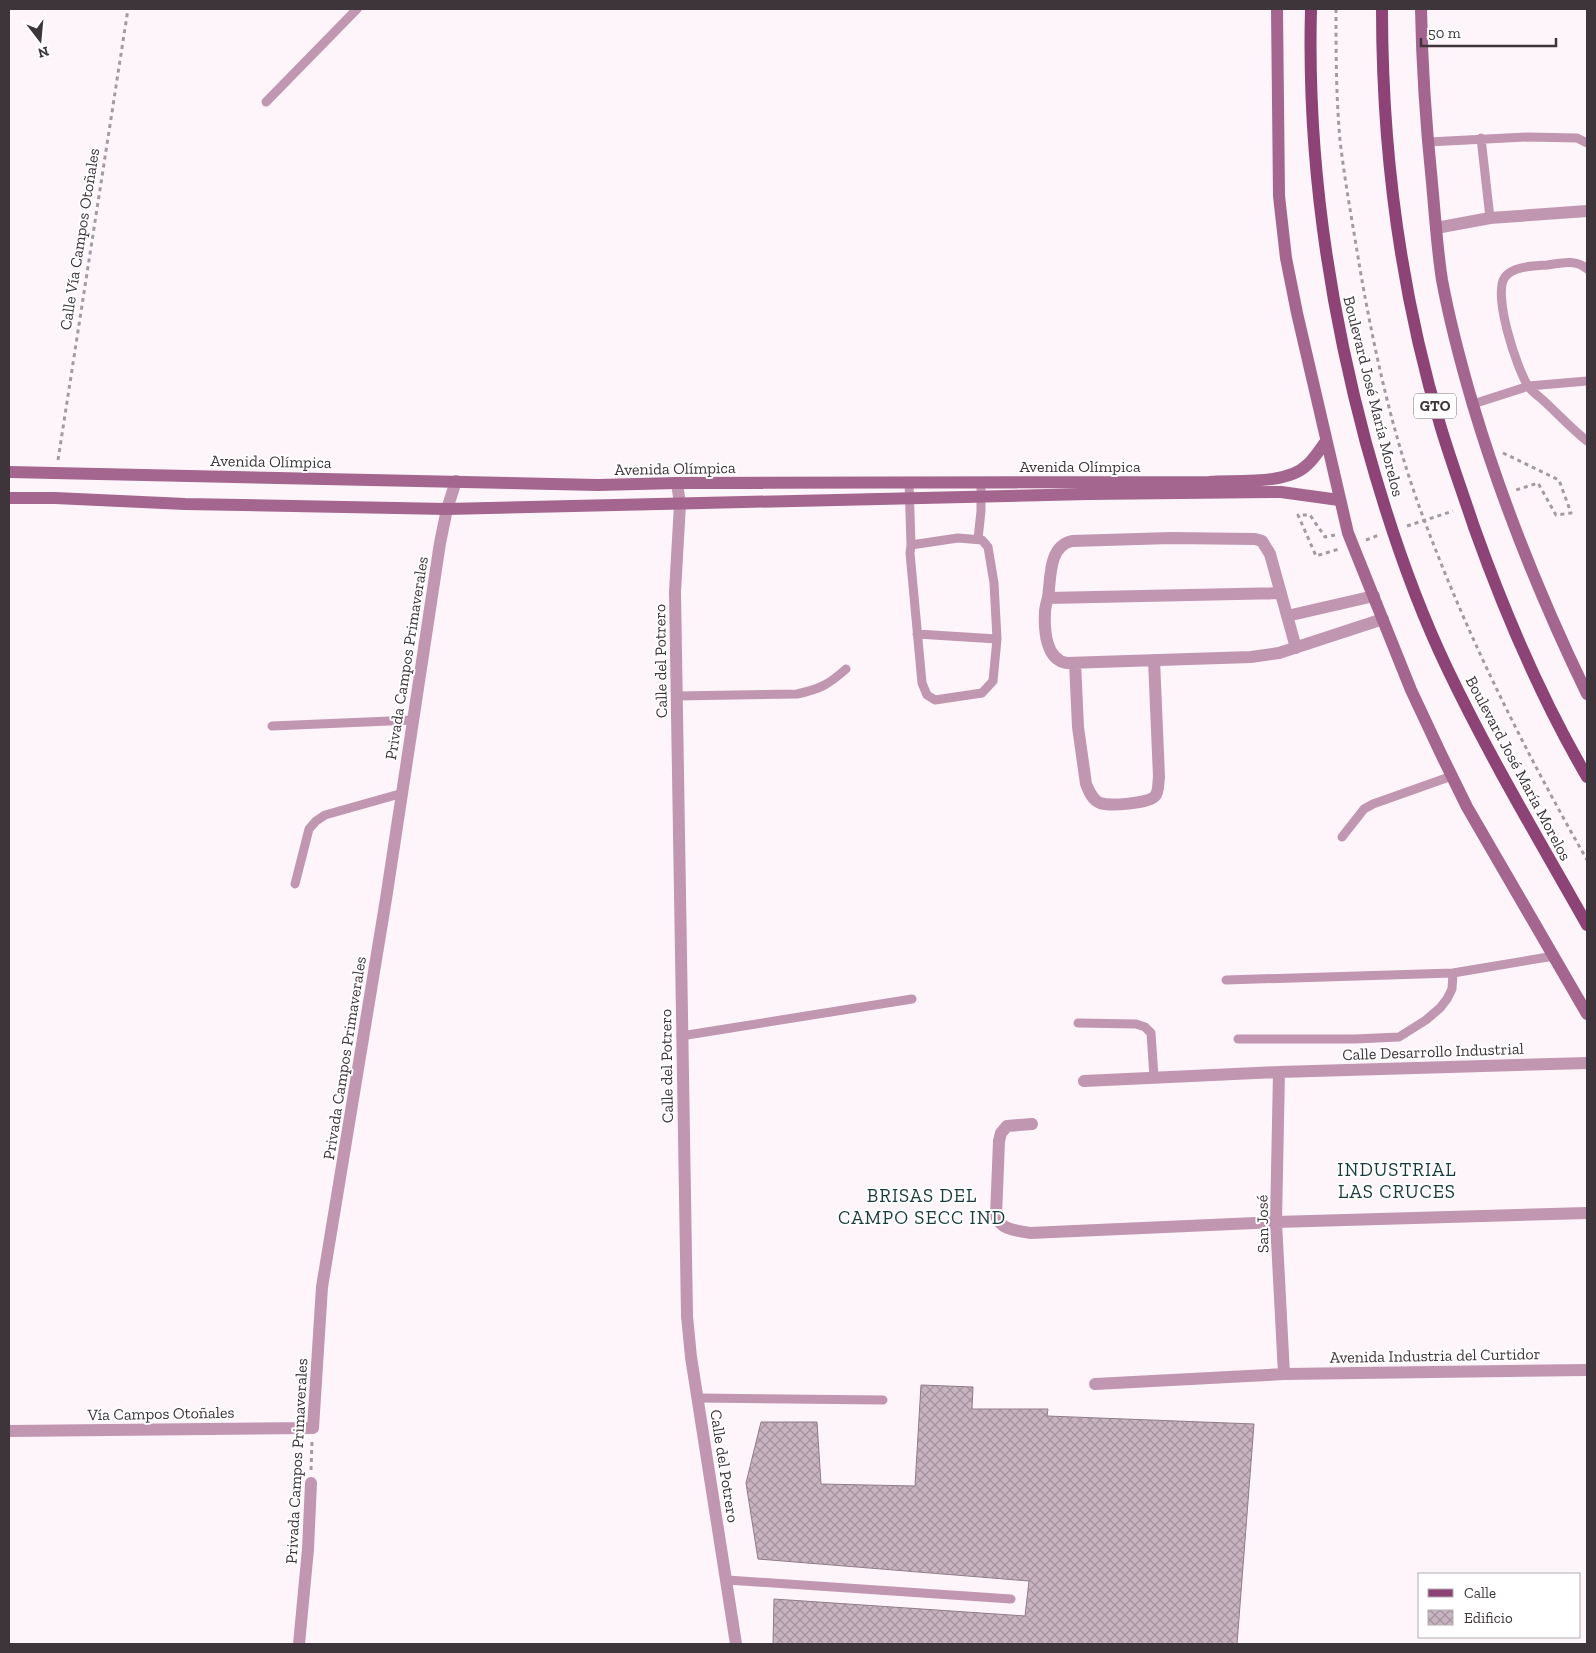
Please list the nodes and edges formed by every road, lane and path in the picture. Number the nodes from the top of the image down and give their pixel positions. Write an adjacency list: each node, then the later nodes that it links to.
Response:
1 (128, 9): 23 (path, Calle Vía Campos Otoñales)
2 (356, 9): 8 (lane)
3 (1277, 9): 20 (street)
4 (1311, 9): 64 (main road, Boulevard José María Morelos)
5 (1336, 9): 62 (path)
6 (1382, 9): 59 (main road, GTO)
7 (1421, 9): 10 (street)
8 (266, 102)
9 (1481, 138): 10 (lane); 11 (lane); 13 (lane)
10 (1428, 142): 14 (street)
11 (1587, 143)
12 (1587, 211): 13 (street)
13 (1490, 218): 14 (street)
14 (1436, 228): 18 (street)
15 (1587, 269): 17 (lane)
16 (1587, 381): 17 (lane)
17 (1528, 386): 18 (lane); 19 (lane)
18 (1473, 404): 21 (street)
19 (1587, 440)
20 (1326, 441): 26 (street, Avenida Olímpica); 32 (street)
21 (1485, 444): 28 (path); 54 (street)
22 (9, 473): 23 (street, Avenida Olímpica)
23 (56, 474): 24 (street, Avenida Olímpica)
24 (456, 481): 27 (street, Avenida Olímpica); 34 (street, Privada Campos Primaverales)
25 (909, 482): 26 (street, Avenida Olímpica); 27 (street, Avenida Olímpica); 31 (lane)
26 (981, 482): 29 (lane)
27 (677, 483): 33 (street, Calle del Potrero)
28 (1510, 492)
29 (980, 496): 31 (street, Avenida Olímpica); 32 (street, Avenida Olímpica); 39 (lane)
30 (9, 498): 34 (street, Avenida Olímpica)
31 (909, 498): 33 (street, Avenida Olímpica); 41 (lane)
32 (1339, 500): 37 (street)
33 (680, 504): 34 (street, Avenida Olímpica); 55 (street, Calle del Potrero)
34 (446, 509): 56 (street, Privada Campos Primaverales)
35 (1455, 510): 36 (path)
36 (1399, 529)
37 (1348, 533): 42 (path); 44 (street)
38 (1381, 535): 40 (path)
39 (978, 539): 41 (lane); 49 (lane)
40 (1362, 541)
41 (911, 544): 48 (lane)
42 (1344, 547)
43 (1281, 593): 45 (street); 45 (street); 46 (street)
44 (1374, 596): 46 (street); 47 (street)
45 (1048, 598): 52 (street)
46 (1287, 616): 50 (street)
47 (1383, 619): 50 (street); 58 (street)
48 (917, 634): 49 (lane); 49 (lane)
49 (997, 639)
50 (1296, 648): 51 (street)
51 (1154, 660): 52 (street); 52 (street)
52 (1075, 663)
53 (846, 669): 55 (lane)
54 (1587, 694)
55 (677, 696): 71 (street, Calle del Potrero)
56 (413, 720): 57 (lane); 60 (street, Privada Campos Primaverales)
57 (272, 726)
58 (1452, 776): 61 (lane); 65 (street)
59 (1587, 777)
60 (403, 793): 63 (lane); 85 (street, Privada Campos Primaverales)
61 (1342, 837)
62 (1587, 860)
63 (295, 884)
64 (1587, 925)
65 (1554, 956): 66 (lane); 69 (street)
66 (1453, 974): 67 (lane); 72 (lane)
67 (1226, 980)
68 (912, 999): 71 (lane)
69 (1587, 1014)
70 (1078, 1024): 75 (lane)
71 (681, 1036): 83 (street, Calle del Potrero)
72 (1238, 1039)
73 (1587, 1063): 74 (street, Calle Desarrollo Industrial)
74 (1279, 1072): 75 (street, Calle Desarrollo Industrial); 79 (street, San José)
75 (1154, 1078): 76 (street, Calle Desarrollo Industrial)
76 (1084, 1081)
77 (1032, 1124): 79 (street)
78 (1587, 1213): 79 (street)
79 (1276, 1222): 81 (street, San José)
80 (1587, 1370): 81 (street, Avenida Industria del Curtidor)
81 (1284, 1374): 82 (street, Avenida Industria del Curtidor)
82 (1095, 1384)
83 (698, 1398): 84 (lane); 88 (street, Calle del Potrero)
84 (883, 1400)
85 (313, 1428): 86 (street, Vía Campos Otoñales); 87 (path, Privada Campos Primaverales)
86 (9, 1431)
87 (311, 1483): 90 (street, Privada Campos Primaverales)
88 (727, 1580): 89 (lane); 91 (street, Calle del Potrero)
89 (1010, 1599)
90 (300, 1644)
91 (736, 1644)

